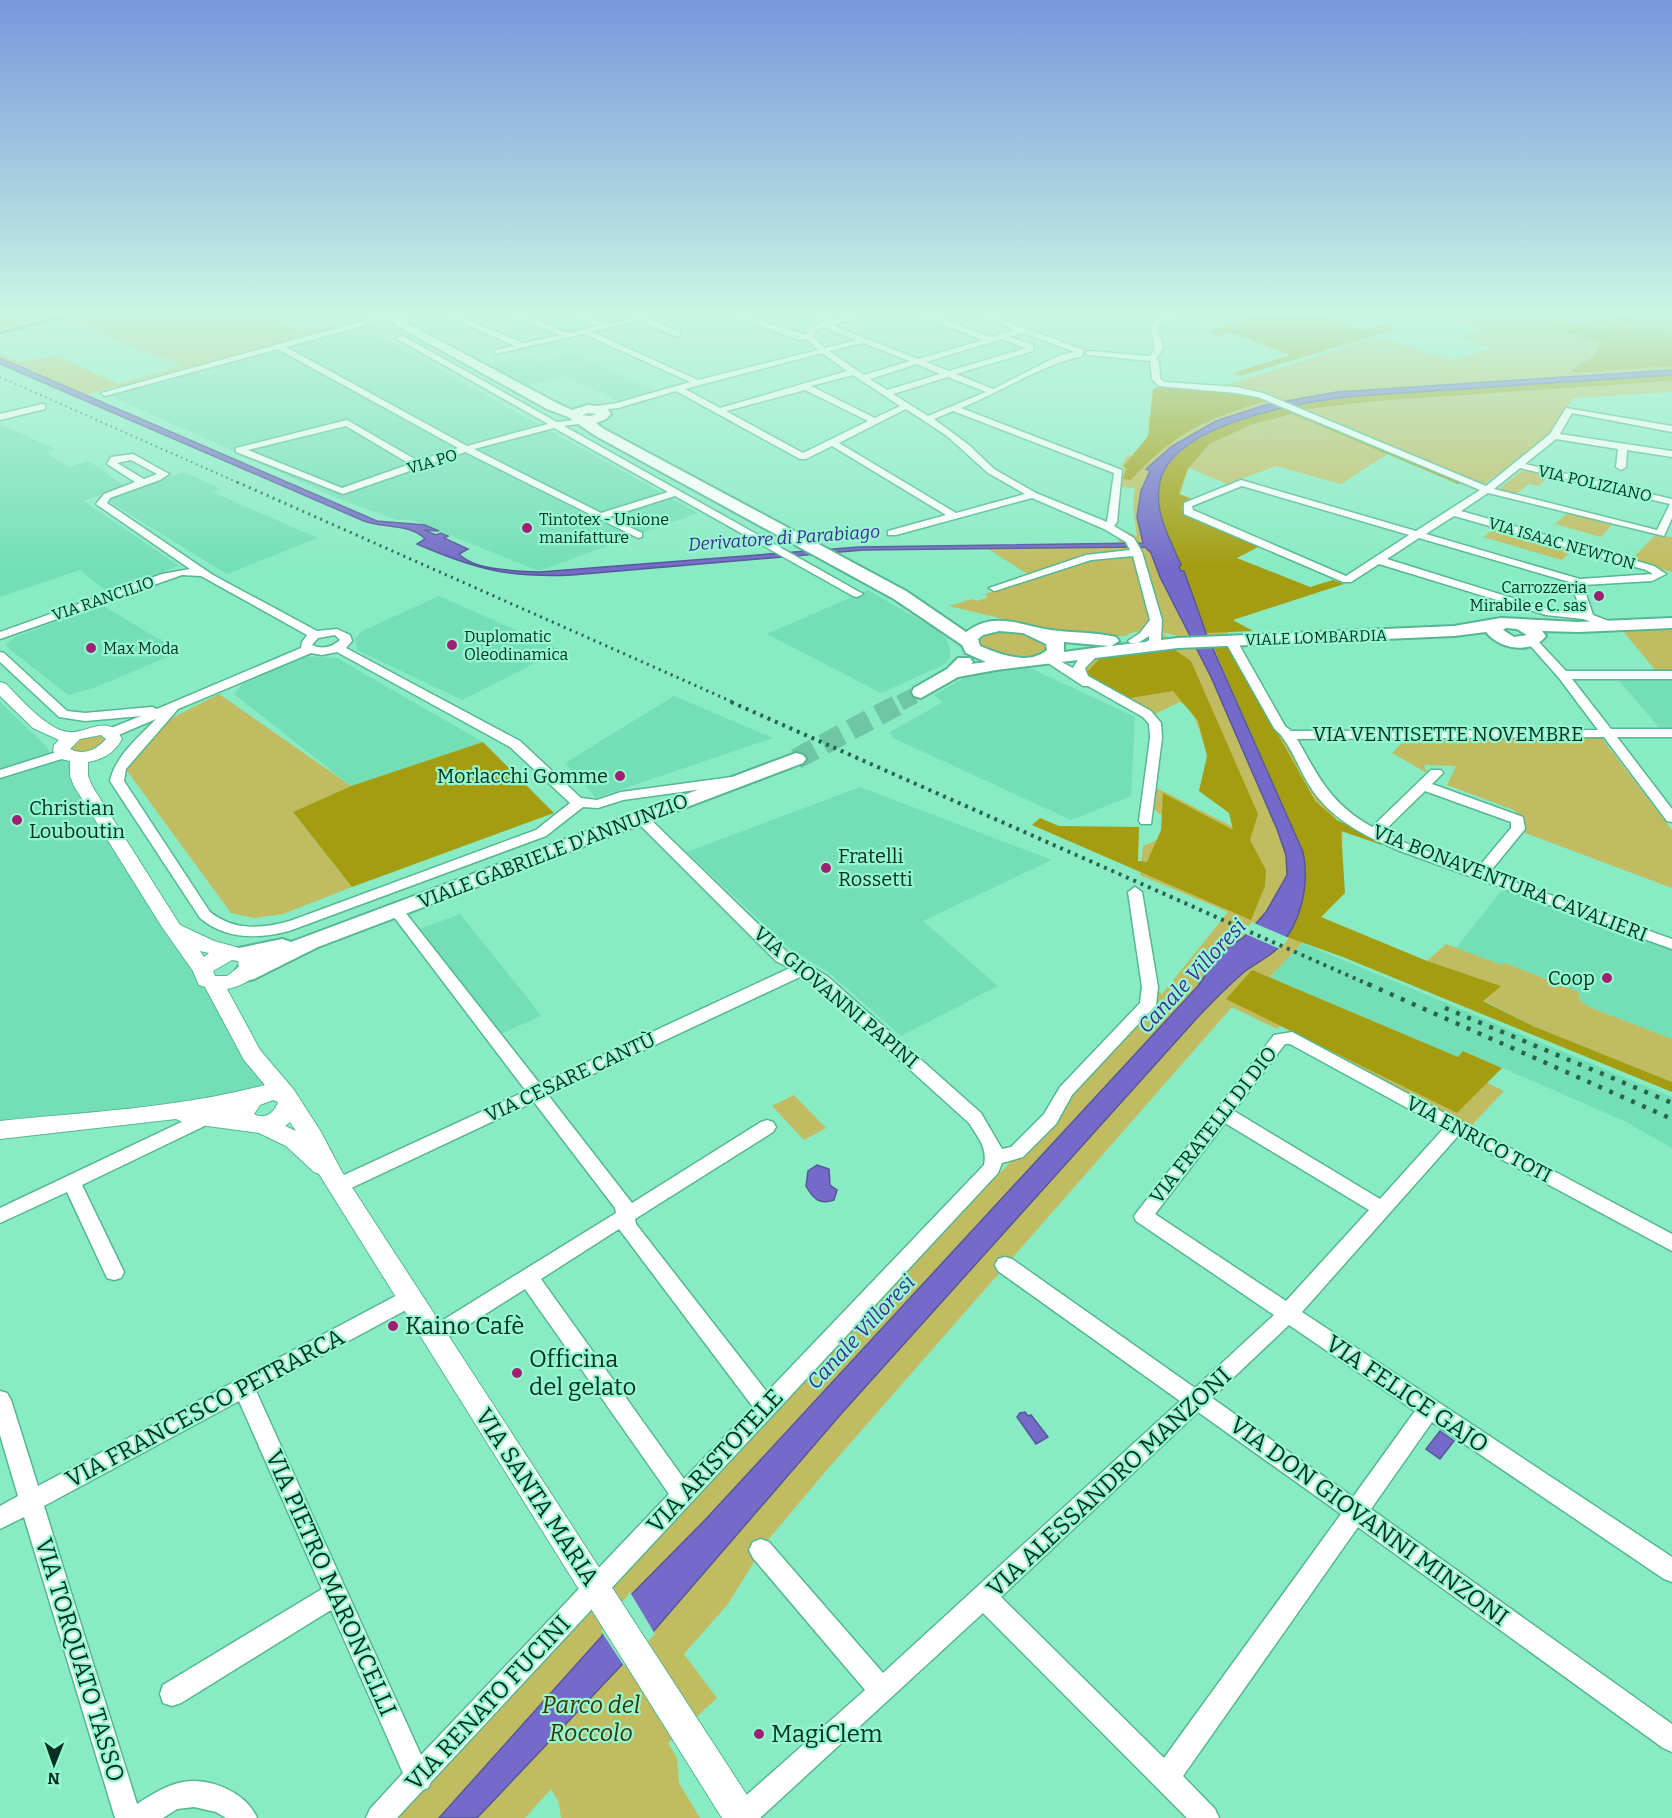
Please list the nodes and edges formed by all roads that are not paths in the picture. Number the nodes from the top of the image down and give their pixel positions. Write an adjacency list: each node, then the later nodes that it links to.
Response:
1 (373, 398): 24 (street)
2 (507, 398): 19 (street)
3 (539, 398): 15 (main road, VIALE LOMBARDIA)
4 (643, 398): 15 (street)
5 (695, 398): 14 (street)
6 (768, 398): 14 (street)
7 (826, 398): 18 (street)
8 (894, 398): 11 (street)
9 (978, 398): 13 (street)
10 (1266, 398): 30 (street)
11 (906, 405): 17 (street); 18 (street)
12 (42, 407): 16 (street)
13 (952, 408): 17 (street); 38 (street)
14 (718, 411): 22 (street)
15 (588, 415): 19 (street, VIA PO); 48 (main road, VIALE LOMBARDIA)
16 (0, 417)
17 (927, 418): 32 (street)
18 (874, 422): 22 (street)
19 (556, 425): 24 (street, VIA PO); 31 (street)
20 (1672, 429): 21 (street)
21 (1554, 436): 23 (street); 27 (street)
22 (832, 442): 37 (street)
23 (1623, 447): 25 (street); 28 (street)
24 (468, 450): 26 (street, VIA PO); 36 (street)
25 (1672, 454)
26 (417, 464): 26 (street, VIA PO)
27 (1518, 465): 30 (street); 33 (street, VIA POLIZIANO)
28 (1621, 467)
29 (143, 483): 29 (street); 44 (street)
30 (1487, 490): 34 (street); 35 (street)
31 (675, 493): 36 (street); 47 (street)
32 (1033, 495): 37 (street); 38 (street)
33 (1672, 502)
34 (1672, 507)
35 (1452, 512): 41 (street); 45 (street, VIA ISAAC NEWTON)
36 (600, 516): 40 (street)
37 (954, 516): 39 (street)
38 (1108, 527): 42 (street)
39 (892, 533)
40 (638, 535)
41 (1417, 535): 43 (street); 43 (street); 45 (street)
42 (1135, 548): 46 (street); 57 (street)
43 (1378, 560): 49 (street)
44 (208, 577): 54 (street); 56 (street, VIA RANCILIO)
45 (1580, 582): 50 (street)
46 (994, 588)
47 (857, 594)
48 (900, 595): 52 (main road, VIALE LOMBARDIA); 59 (main road, VIALE LOMBARDIA)
49 (1525, 605): 50 (street); 53 (street)
50 (1584, 618): 51 (main road, VIALE LOMBARDIA); 53 (main road, VIALE LOMBARDIA)
51 (1672, 623)
52 (1004, 627): 55 (main road, VIALE LOMBARDIA); 59 (main road, VIALE LOMBARDIA)
53 (1516, 630): 58 (main road, VIALE LOMBARDIA); 67 (street)
54 (315, 635): 60 (street); 61 (street)
55 (1046, 635): 57 (main road, VIALE LOMBARDIA); 64 (main road)
56 (0, 636)
57 (1149, 636): 58 (main road, VIALE LOMBARDIA); 62 (main road, VIALE LOMBARDIA)
58 (1223, 641): 76 (street, VIA BONAVENTURA CAVALIERI)
59 (969, 644): 65 (main road, VIALE LOMBARDIA); 66 (main road)
60 (338, 648): 61 (street); 83 (street)
61 (309, 649): 72 (street)
62 (1093, 654): 64 (main road, VIALE LOMBARDIA); 69 (street)
63 (0, 656): 72 (street)
64 (1048, 659): 65 (main road, VIALE LOMBARDIA); 69 (street)
65 (1024, 663): 66 (main road); 69 (street)
66 (953, 673): 71 (main road)
67 (1563, 675): 68 (street); 74 (street)
68 (1672, 675)
69 (1087, 682): 86 (street)
70 (0, 687): 77 (street)
71 (921, 692)
72 (173, 707): 73 (street); 83 (street)
73 (111, 733): 77 (street); 77 (street)
74 (1608, 733): 75 (street, VIA VENTISETTE NOVEMBRE); 76 (street, VIA VENTISETTE NOVEMBRE); 84 (street)
75 (1672, 733)
76 (1288, 735): 87 (street, VIA BONAVENTURA CAVALIERI)
77 (71, 750): 80 (street); 91 (street, VIA SANTA MARIA)
78 (796, 759): 81 (main road, VIALE GABRIELE D'ANNUNZIO)
79 (1436, 773): 82 (street)
80 (0, 774)
81 (744, 779): 83 (street); 85 (main road, VIALE GABRIELE D'ANNUNZIO)
82 (1425, 786): 87 (street); 88 (street)
83 (579, 802)
84 (1672, 818)
85 (642, 819): 90 (main road, VIALE GABRIELE D'ANNUNZIO); 94 (street, VIA GIOVANNI PAPINI)
86 (1146, 821)
87 (1374, 833): 88 (street, VIA BONAVENTURA CAVALIERI)
88 (1479, 875): 92 (street, VIA BONAVENTURA CAVALIERI)
89 (1135, 892): 110 (street)
90 (396, 910): 93 (main road, VIALE GABRIELE D'ANNUNZIO); 99 (street)
91 (172, 927): 93 (street, VIA SANTA MARIA); 95 (street, VIA SANTA MARIA)
92 (1672, 944)
93 (239, 965): 95 (street); 95 (street); 96 (street)
94 (802, 969): 99 (street, VIA CESARE CANTÙ); 110 (street, VIA GIOVANNI PAPINI)
95 (208, 976): 96 (street, VIA SANTA MARIA)
96 (228, 1012): 98 (street, VIA SANTA MARIA)
97 (1285, 1037): 104 (street, VIA FRATELLI DI DIO); 108 (street, VIA ENRICO TOTI)
98 (252, 1055): 100 (street, VIA SANTA MARIA); 101 (street, VIA SANTA MARIA)
99 (536, 1092): 111 (street, VIA CESARE CANTÙ); 115 (street)
100 (253, 1098): 101 (street); 102 (street); 106 (street, VIA SANTA MARIA)
101 (288, 1099): 106 (street); 111 (street, VIA SANTA MARIA)
102 (228, 1101): 103 (street); 105 (street)
103 (156, 1113): 105 (street); 109 (street)
104 (1223, 1113): 113 (street); 116 (street, VIA FRATELLI DI DIO)
105 (207, 1118): 106 (street); 112 (street)
106 (254, 1124): 111 (street, VIA SANTA MARIA)
107 (767, 1127): 115 (street)
108 (1456, 1127): 113 (street, VIA ALESSANDRO MANZONI); 117 (street, VIA ENRICO TOTI)
109 (0, 1130)
110 (995, 1156): 127 (street, VIA ARISTOTELE)
111 (335, 1181): 121 (street, VIA SANTA MARIA)
112 (72, 1183): 114 (street); 119 (street)
113 (1382, 1209): 122 (street, VIA ALESSANDRO MANZONI)
114 (0, 1216)
115 (625, 1216): 120 (street); 127 (street)
116 (1143, 1216): 122 (street, VIA FELICE GAJO)
117 (1672, 1243)
118 (1005, 1265): 126 (street, VIA DON GIOVANNI MINZONI)
119 (114, 1272)
120 (528, 1277): 123 (street); 129 (street)
121 (410, 1298): 123 (street, VIA SANTA MARIA); 124 (street, VIA FRANCESCO PETRARCA)
122 (1289, 1314): 126 (street, VIA ALESSANDRO MANZONI); 128 (street, VIA FELICE GAJO)
123 (434, 1336): 136 (street, VIA SANTA MARIA)
124 (243, 1387): 130 (street, VIA FRANCESCO PETRARCA); 135 (street, VIA PIETRO MARONCELLI)
125 (0, 1400): 130 (street, VIA TORQUATO TASSO)
126 (1197, 1400): 131 (street, VIA DON GIOVANNI MINZONI); 137 (street, VIA ALESSANDRO MANZONI)
127 (766, 1408): 129 (street, VIA ARISTOTELE)
128 (1429, 1409): 131 (street); 134 (street, VIA FELICE GAJO)
129 (683, 1496): 136 (street, VIA ARISTOTELE)
130 (30, 1502): 132 (street, VIA FRANCESCO PETRARCA); 143 (street, VIA TORQUATO TASSO)
131 (1356, 1512): 140 (street, VIA DON GIOVANNI MINZONI); 141 (street)
132 (0, 1518)
133 (761, 1550): 138 (street)
134 (1672, 1571)
135 (336, 1594): 139 (street); 142 (street, VIA PIETRO MARONCELLI)
136 (601, 1595): 142 (street, VIA RENATO FUCINI); 147 (street, VIA SANTA MARIA)
137 (984, 1597): 138 (street, VIA ALESSANDRO MANZONI); 141 (street)
138 (882, 1691): 147 (street, VIA ALESSANDRO MANZONI)
139 (172, 1694)
140 (1672, 1739)
141 (1166, 1778): 148 (street)
142 (419, 1779): 146 (street, VIA RENATO FUCINI)
143 (128, 1818)
144 (139, 1818): 145 (street)
145 (244, 1818)
146 (380, 1818)
147 (742, 1818)
148 (1206, 1818)

